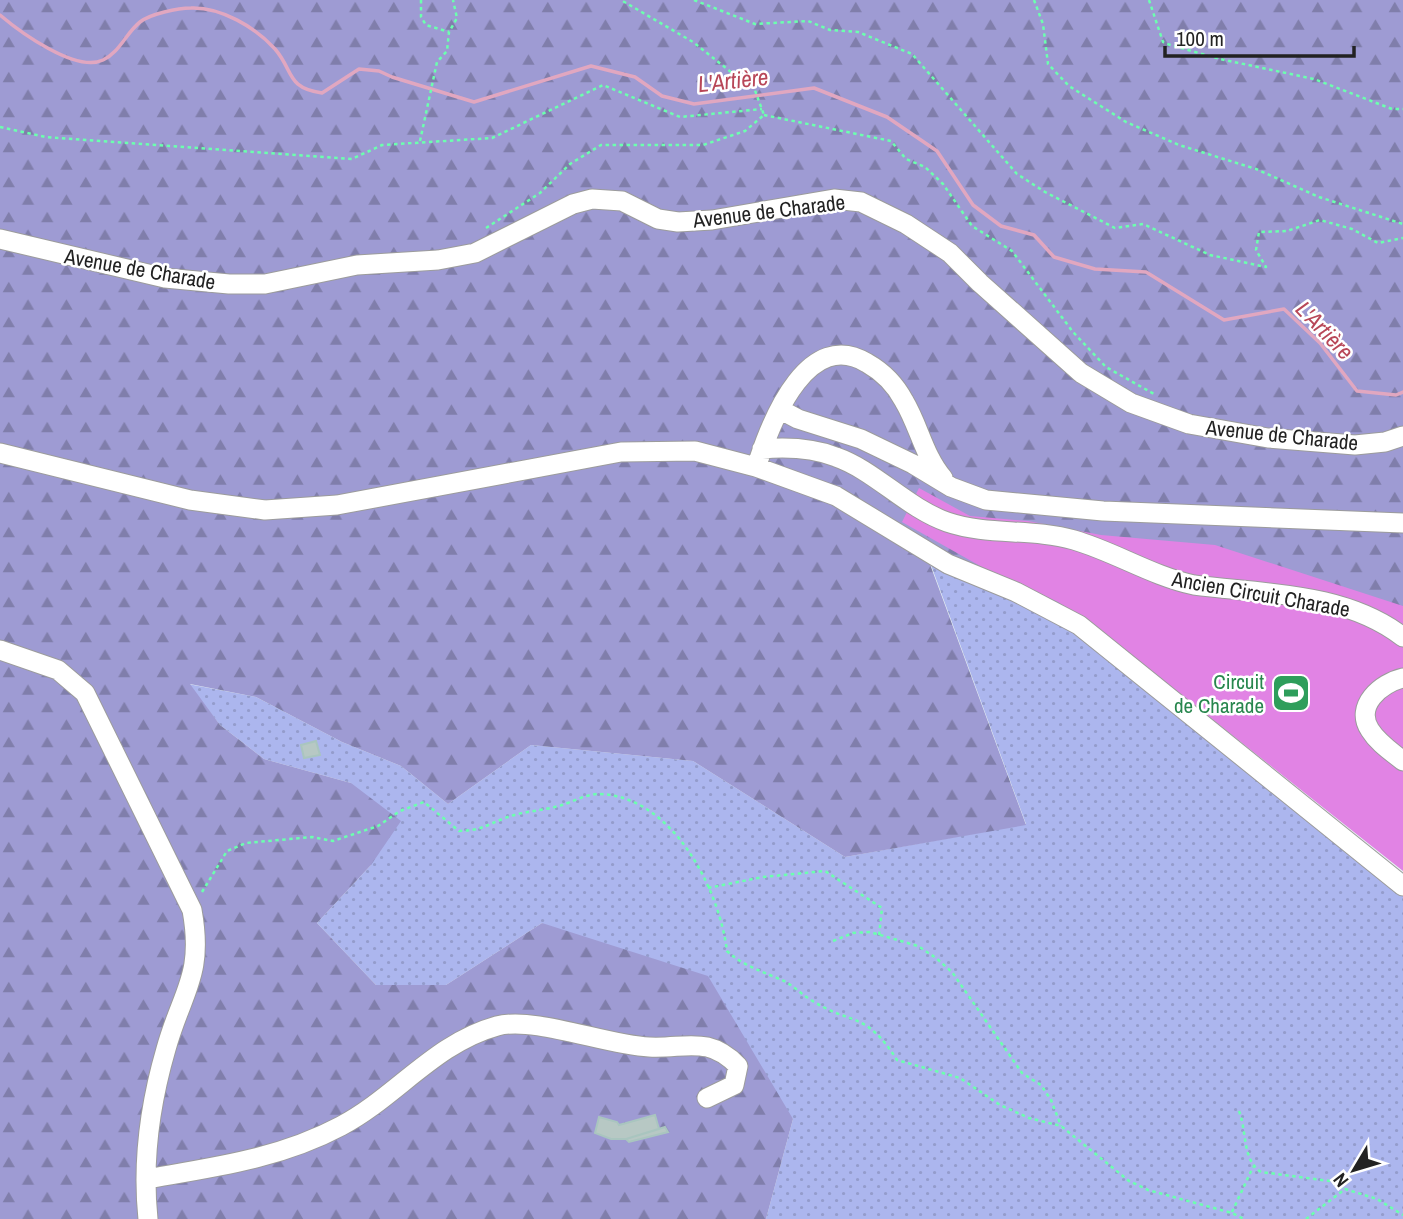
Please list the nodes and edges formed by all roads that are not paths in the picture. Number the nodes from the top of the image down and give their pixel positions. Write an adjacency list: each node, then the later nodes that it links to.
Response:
1 (0, 239): 3 (street, Avenue de Charade)
2 (781, 410): 5 (street); 6 (street); 6 (street)
3 (1403, 436)
4 (0, 453): 5 (street)
5 (759, 458): 8 (street, Ancien Circuit Charade); 12 (street)
6 (950, 487): 7 (street)
7 (1403, 523)
8 (1403, 637)
9 (0, 650): 14 (street)
10 (1403, 678): 11 (street)
11 (1403, 761)
12 (1403, 886)
13 (707, 1098): 14 (street)
14 (146, 1179): 15 (street)
15 (148, 1219)

